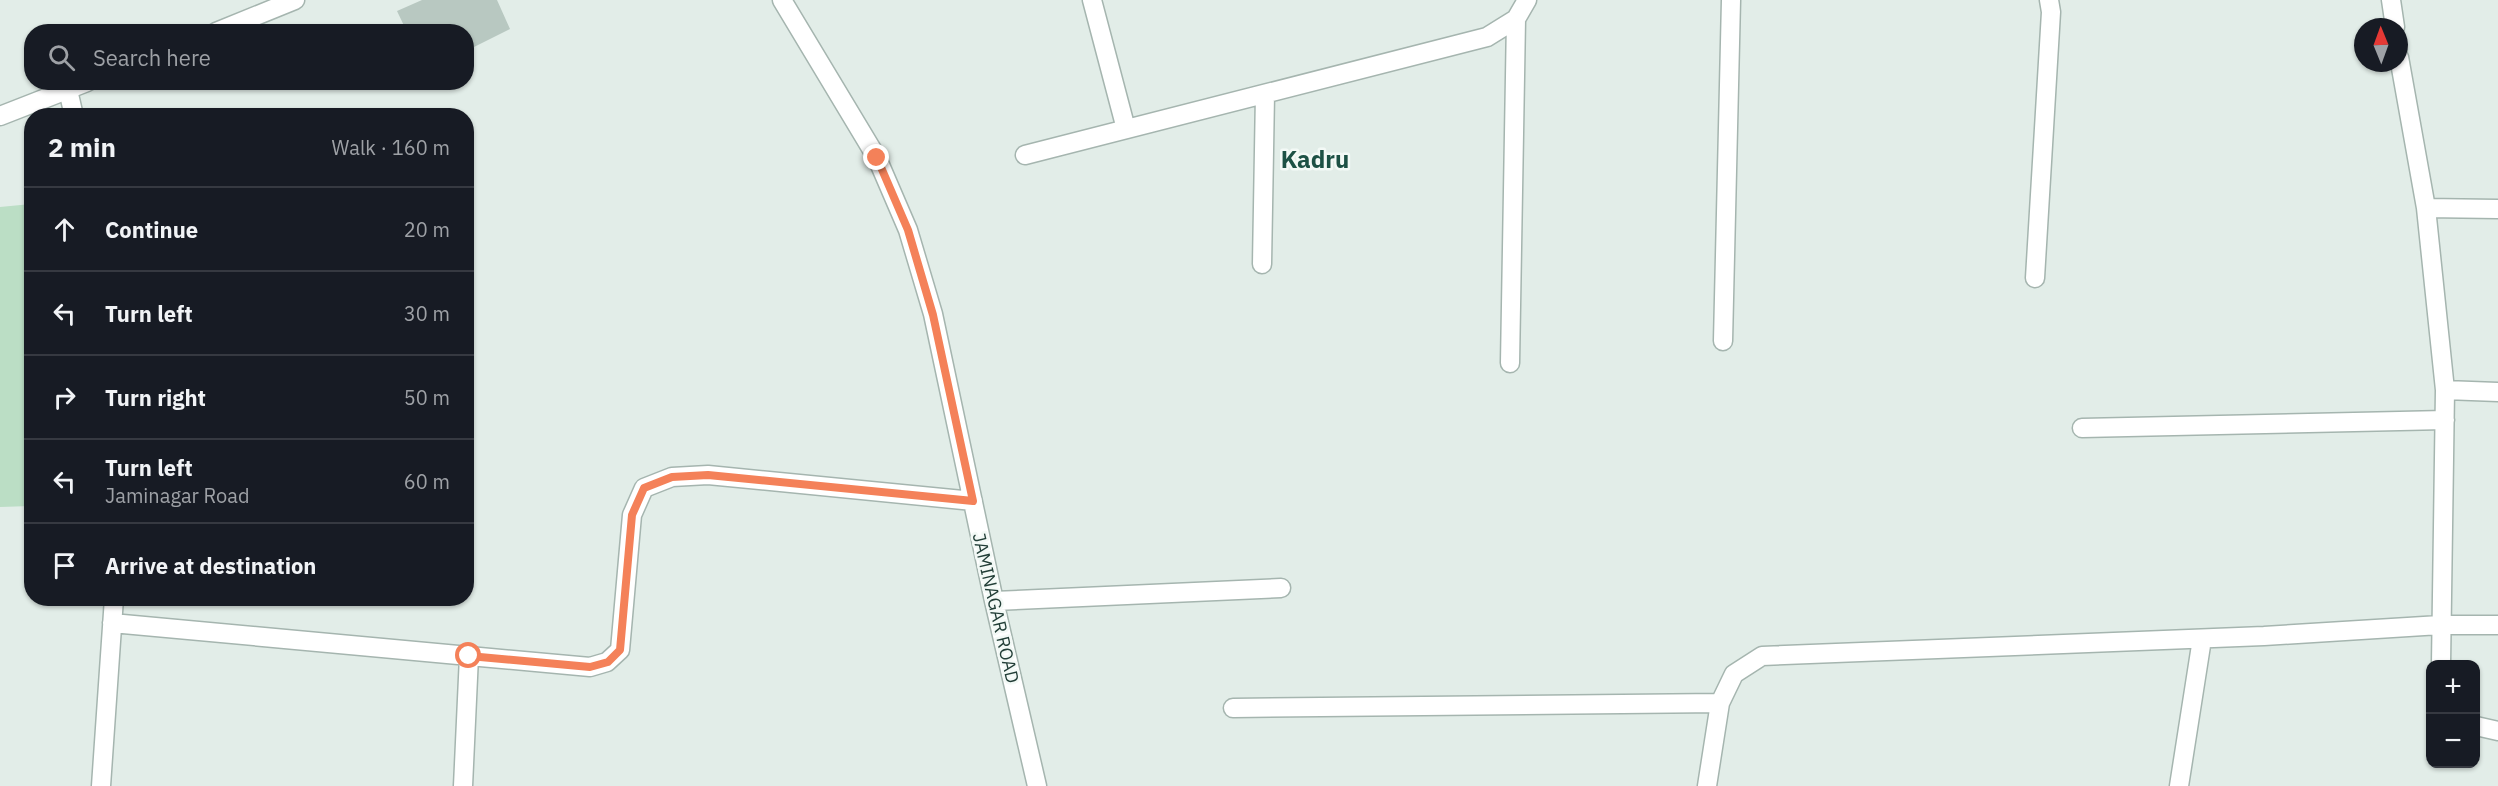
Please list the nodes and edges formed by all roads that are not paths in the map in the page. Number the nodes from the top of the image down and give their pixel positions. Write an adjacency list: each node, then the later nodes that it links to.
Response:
1 (296, 0): 10 (street)
2 (782, 0): 28 (street, JAMINAGAR ROAD)
3 (1092, 0): 16 (street)
4 (1527, 0): 9 (street)
5 (1731, 0): 22 (street)
6 (2049, 0): 21 (street)
7 (2391, 0): 8 (street)
8 (2394, 18)
9 (1516, 19): 13 (street); 23 (street)
10 (236, 24)
11 (2402, 72): 18 (street)
12 (68, 90): 14 (street); 15 (street)
13 (1265, 94): 16 (street); 20 (street)
14 (73, 108)
15 (0, 116)
16 (1126, 129): 17 (street)
17 (1024, 155)
18 (2426, 208): 19 (street); 24 (street)
19 (2498, 209)
20 (1262, 264)
21 (2035, 278)
22 (1723, 341)
23 (1510, 363)
24 (2445, 390): 25 (street); 26 (street)
25 (2498, 392)
26 (2445, 420): 27 (street); 33 (street)
27 (2082, 428)
28 (973, 501): 30 (street, JAMINAGAR ROAD); 36 (street)
29 (1281, 588): 30 (street)
30 (994, 601): 44 (street, JAMINAGAR ROAD)
31 (113, 606): 32 (street)
32 (112, 623): 36 (street); 42 (street)
33 (2440, 625): 34 (street); 35 (street); 37 (street)
34 (2498, 625)
35 (2202, 639): 38 (street); 46 (street)
36 (469, 656): 43 (street)
37 (2441, 660)
38 (1720, 703): 39 (street); 45 (street)
39 (1233, 708)
40 (2480, 727): 41 (street)
41 (2498, 731)
42 (101, 786)
43 (463, 786)
44 (1037, 786)
45 (1707, 786)
46 (2179, 786)

